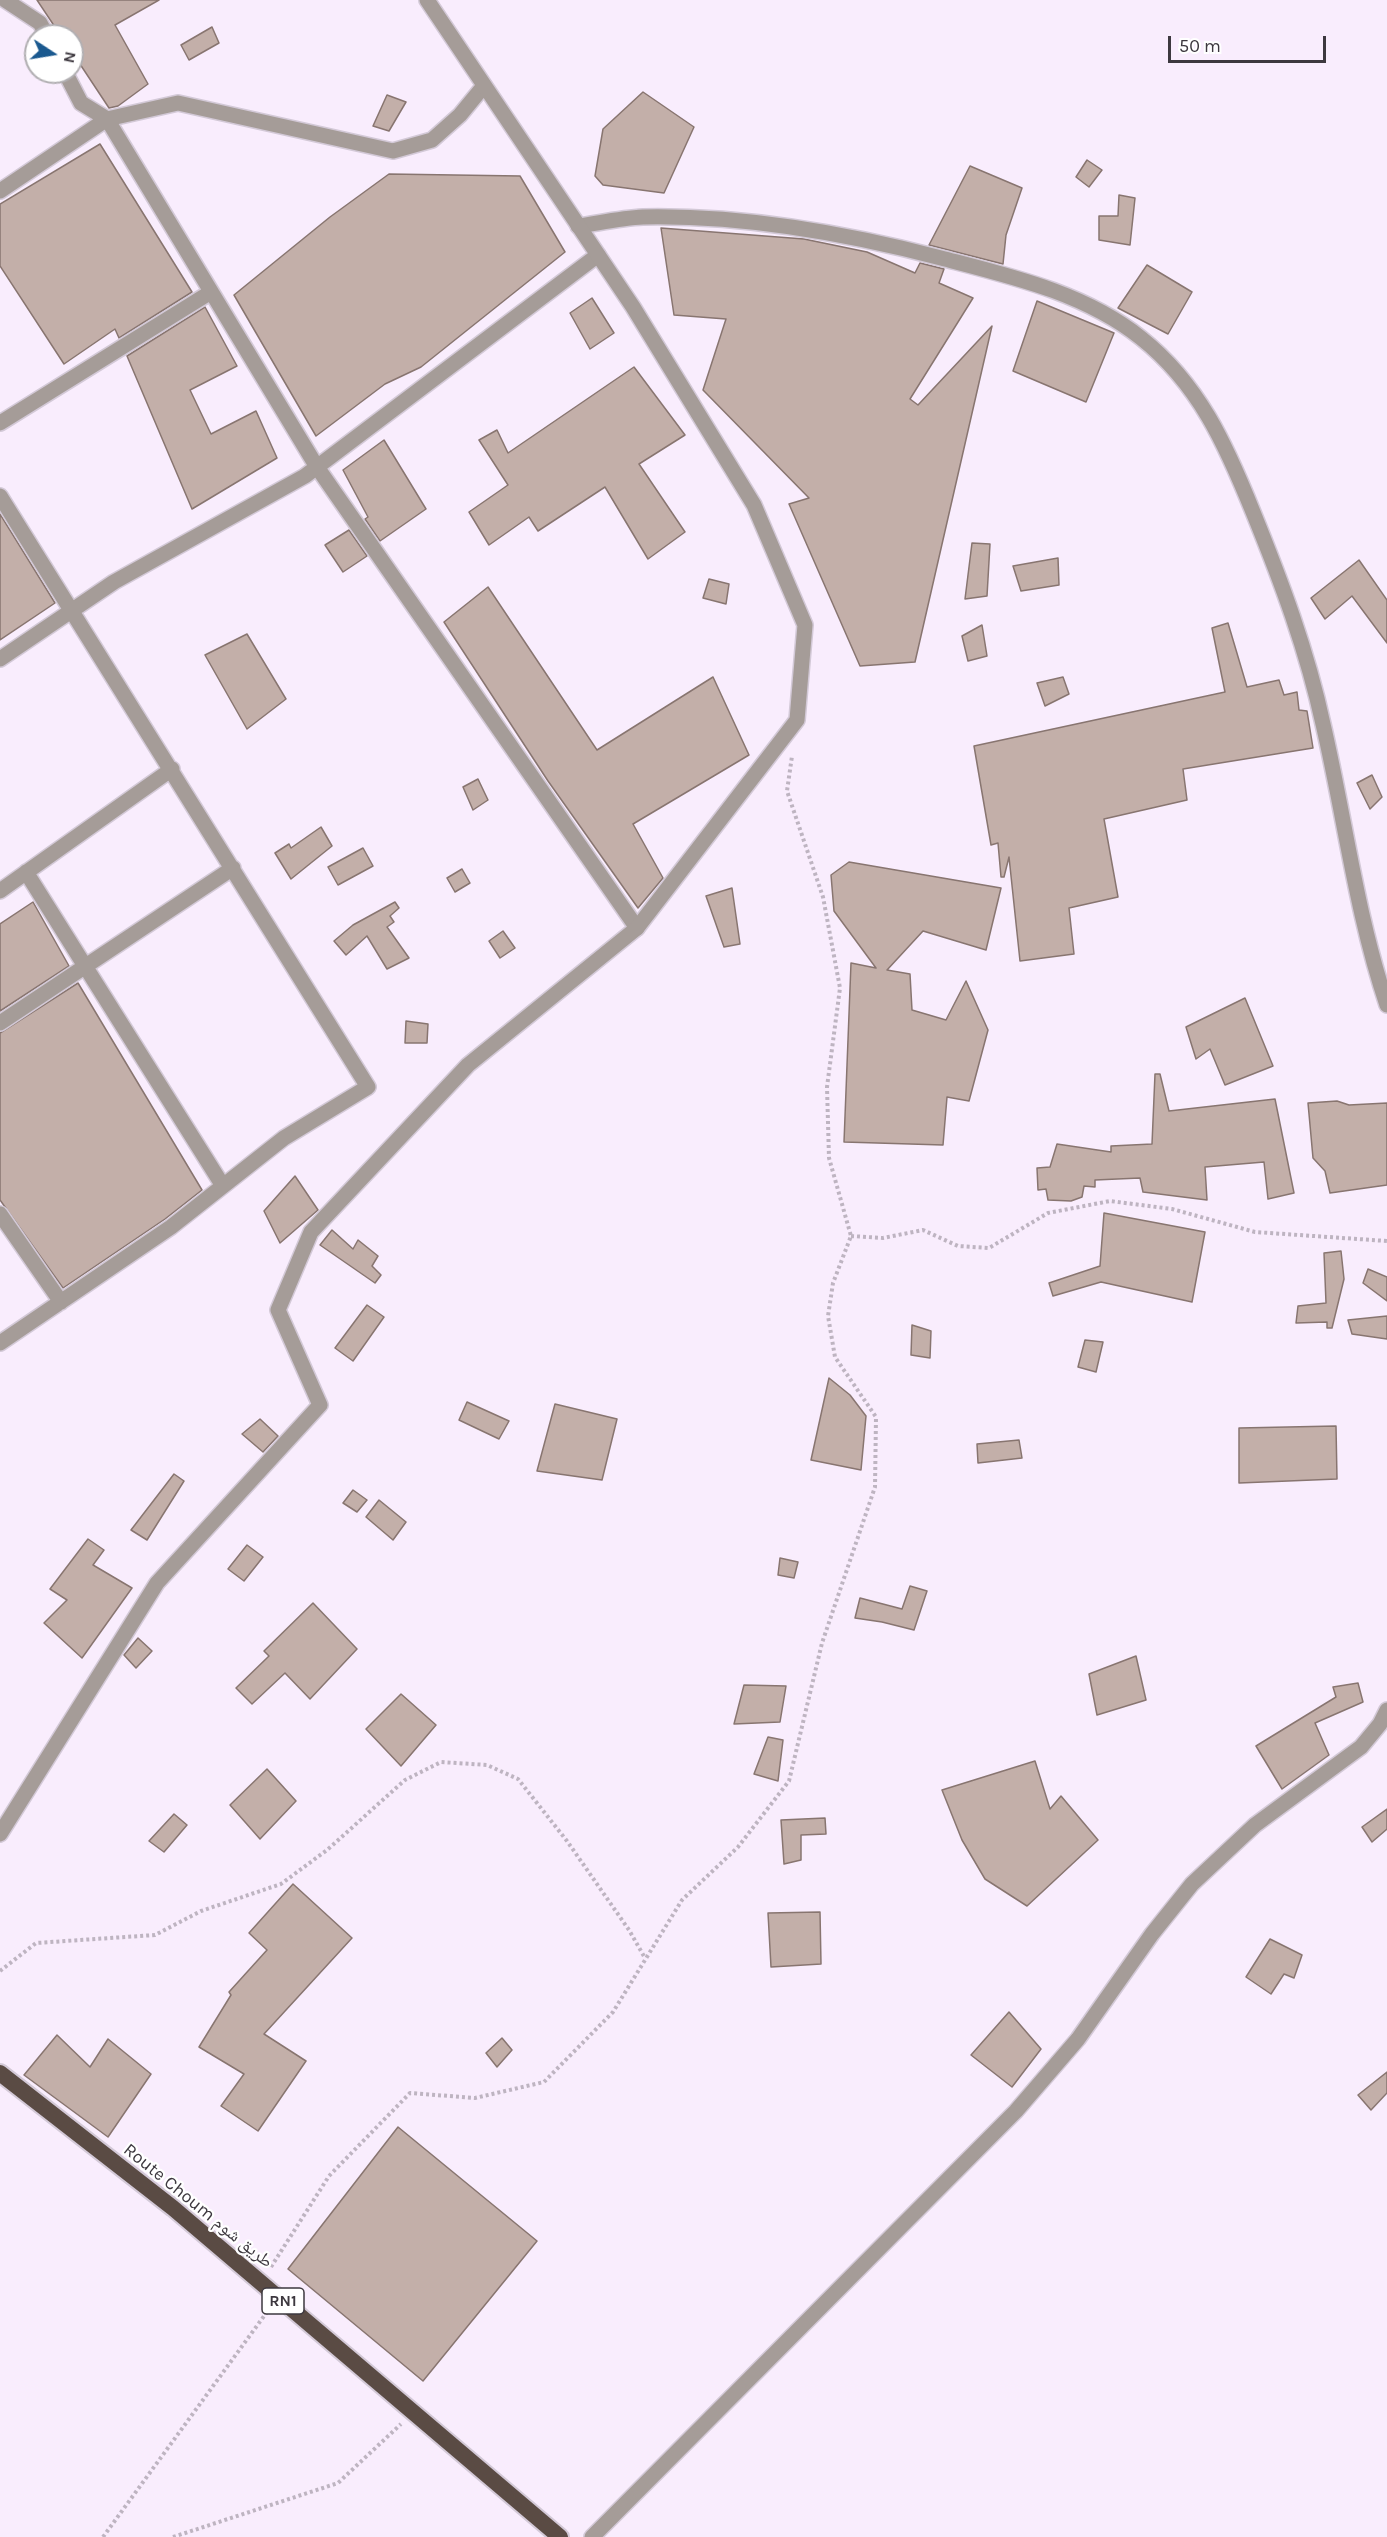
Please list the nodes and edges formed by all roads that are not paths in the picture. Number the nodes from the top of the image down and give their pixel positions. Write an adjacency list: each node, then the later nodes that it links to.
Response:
1 (5, 0): 3 (street)
2 (427, 0): 5 (street)
3 (40, 24)
4 (71, 84): 6 (street)
5 (483, 87): 6 (street); 8 (street)
6 (107, 119): 7 (street); 10 (street)
7 (0, 191)
8 (578, 226): 9 (street); 22 (street)
9 (598, 255): 12 (street); 20 (street)
10 (211, 292): 11 (street); 12 (street)
11 (0, 423)
12 (317, 467): 14 (street); 20 (street)
13 (0, 496): 14 (street)
14 (70, 611): 15 (street); 16 (street)
15 (0, 659)
16 (172, 769): 17 (street); 18 (street)
17 (233, 868): 21 (street); 24 (street)
18 (26, 872): 19 (street); 21 (street)
19 (0, 891)
20 (637, 928): 29 (street)
21 (86, 966): 23 (street); 24 (street)
22 (1387, 1005)
23 (0, 1023)
24 (223, 1186): 26 (street)
25 (0, 1214): 26 (street)
26 (61, 1302): 27 (street)
27 (0, 1343)
28 (1387, 1710): 32 (street)
29 (0, 1834)
30 (0, 2073): 31 (highway, Route Choum طريق شوم / RN1)
31 (560, 2537)
32 (592, 2537)

